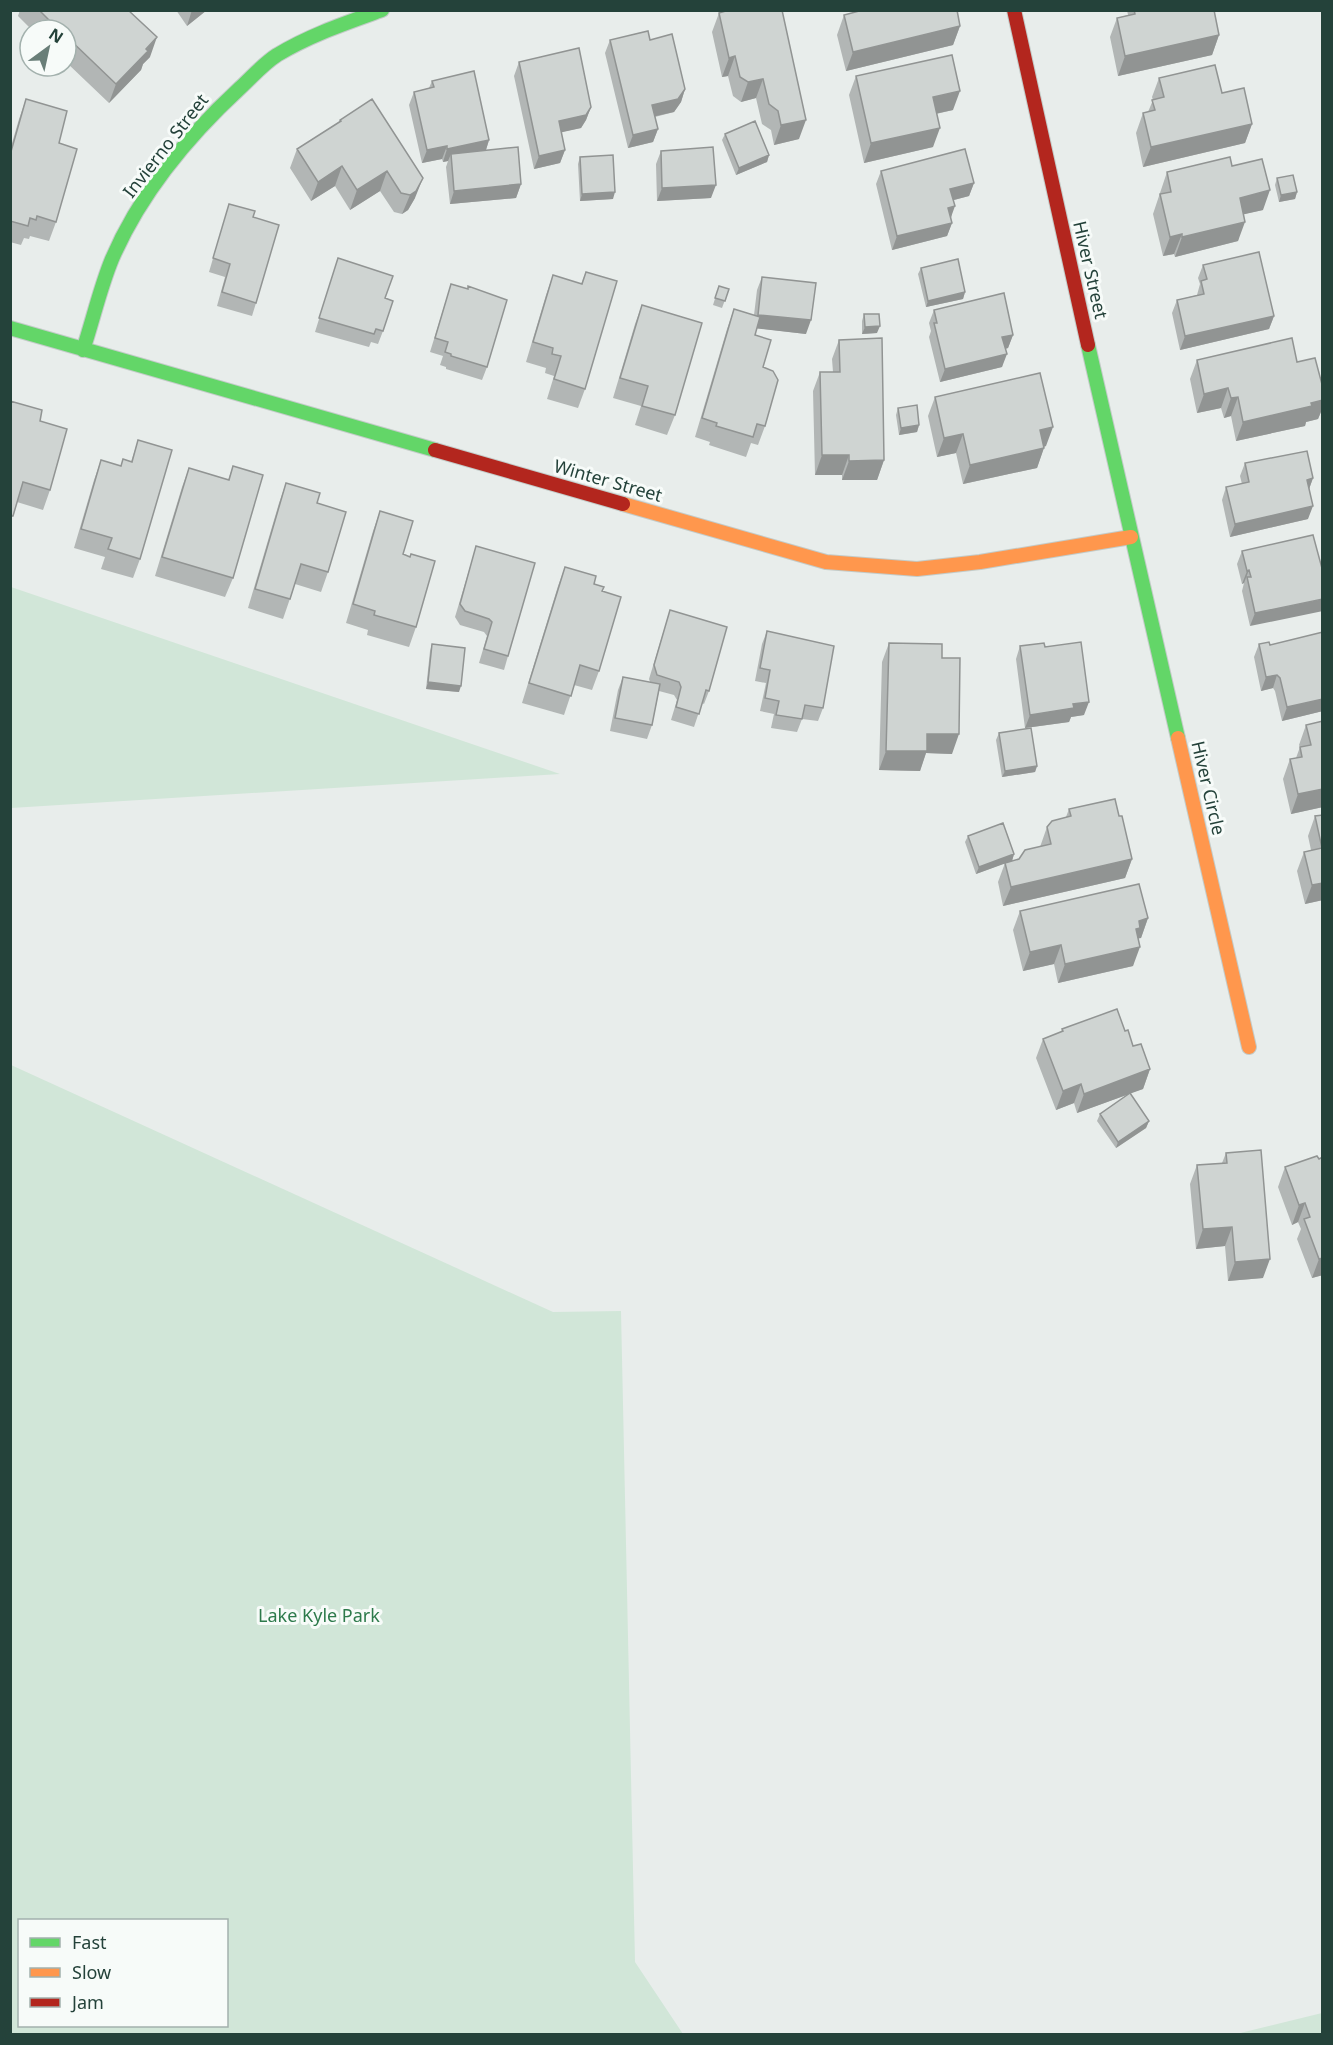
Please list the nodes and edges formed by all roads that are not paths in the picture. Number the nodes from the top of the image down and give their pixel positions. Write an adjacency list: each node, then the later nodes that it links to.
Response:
1 (381, 10): 4 (street, Invierno Street)
2 (1014, 10): 5 (street, Hiver Street)
3 (10, 328): 4 (street, Winter Street)
4 (83, 350): 5 (street, Winter Street)
5 (1131, 537): 6 (street, Hiver Circle)
6 (1249, 1047)

